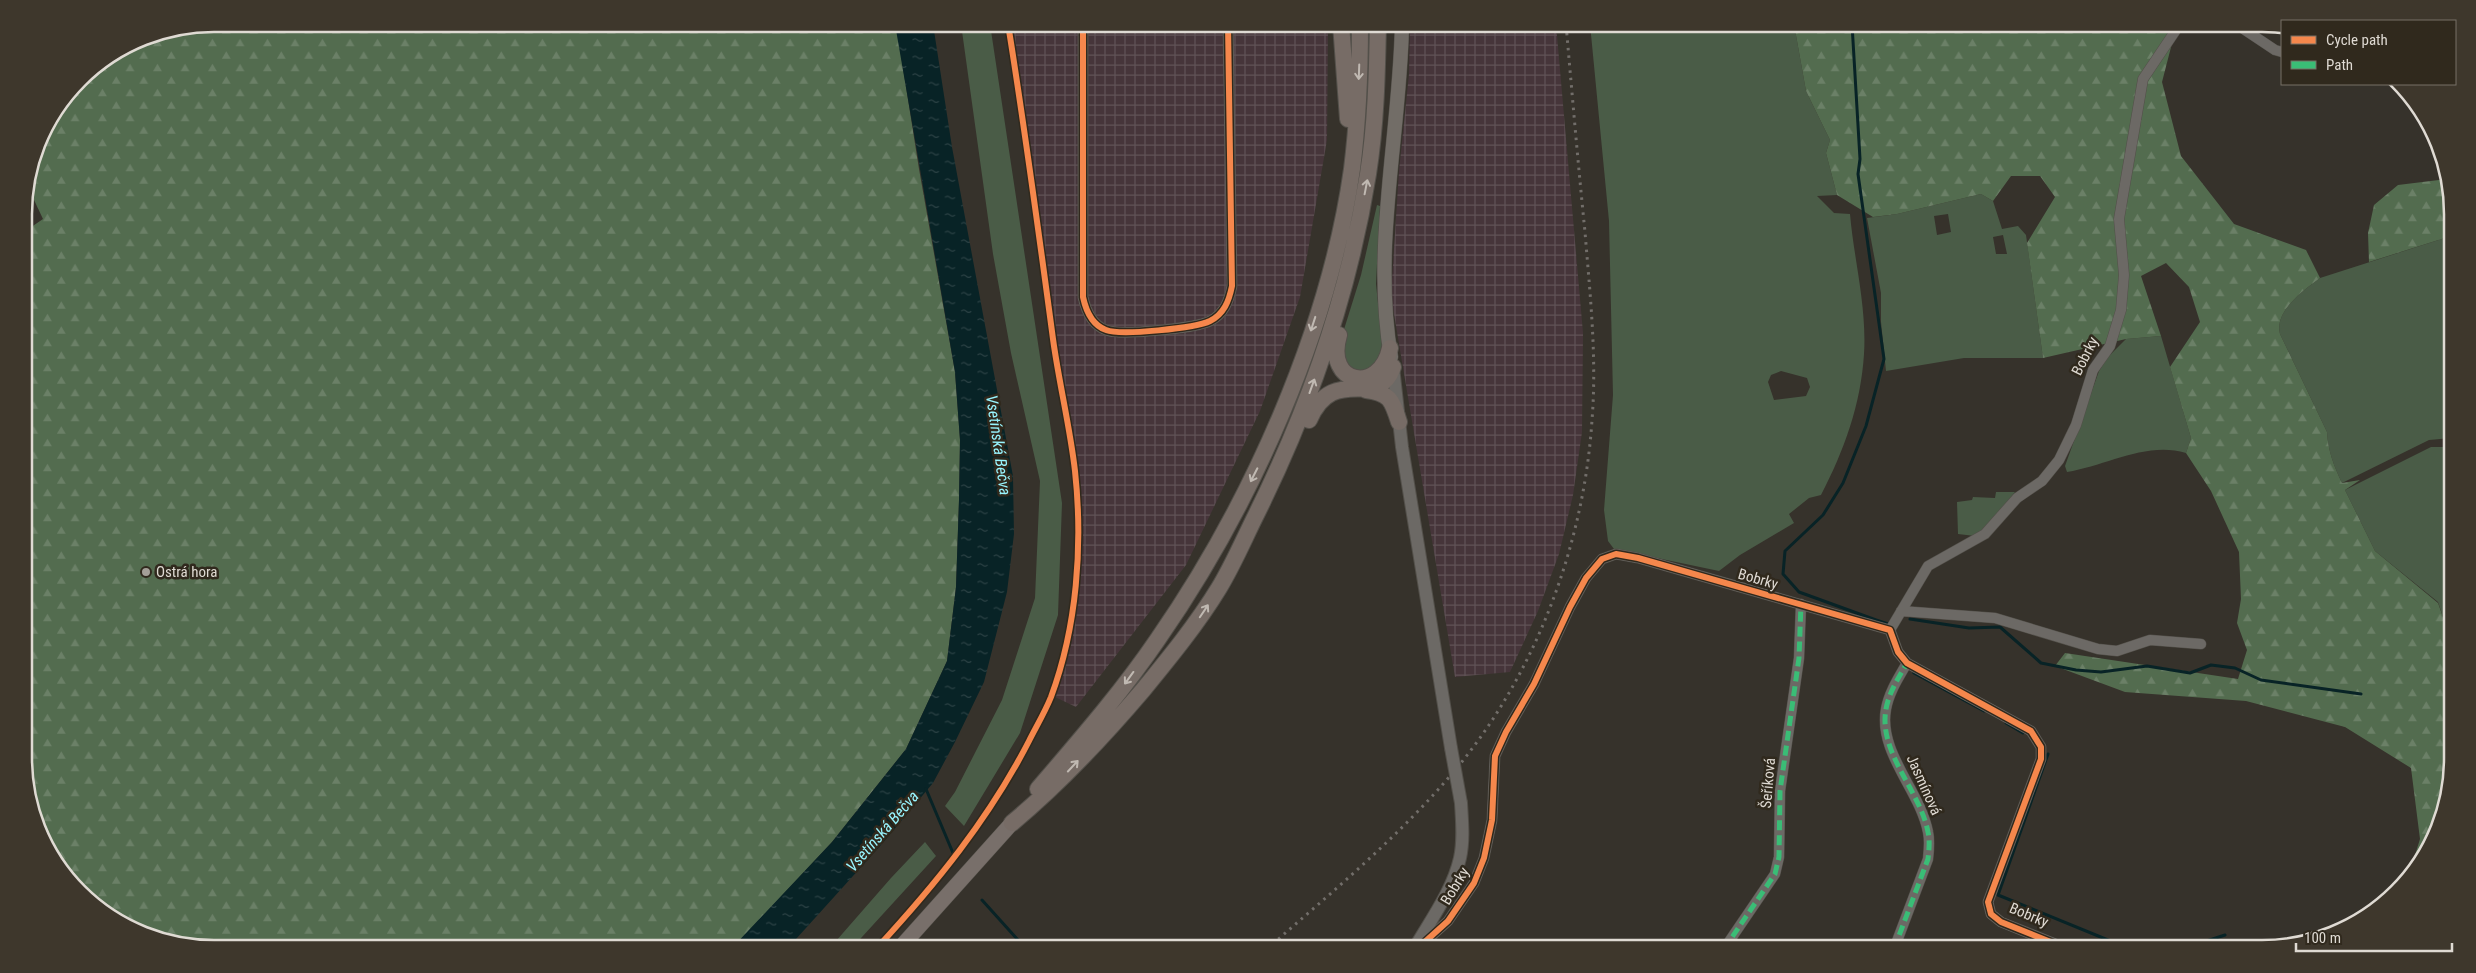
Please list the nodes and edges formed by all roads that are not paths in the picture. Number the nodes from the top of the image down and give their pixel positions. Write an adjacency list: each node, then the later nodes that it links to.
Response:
1 (1083, 32): 2 (street)
2 (1228, 32)
3 (1342, 32): 11 (highway)
4 (1360, 32): 11 (highway, one-way to 11)
5 (1378, 32): 10 (highway, one-way to 5)
6 (1402, 32): 12 (main road)
7 (2175, 32): 18 (street, Bobrky)
8 (2248, 32): 9 (street)
9 (2281, 52)
10 (1357, 234): 13 (highway); 16 (highway, one-way to 10)
11 (1328, 278): 22 (highway, one-way to 22)
12 (1390, 348): 13 (highway)
13 (1388, 377): 14 (highway); 15 (street, Bobrky)
14 (1359, 389): 15 (highway); 16 (highway)
15 (1399, 422): 24 (street, Bobrky, bridge)
16 (1235, 558): 22 (highway, one-way to 16)
17 (1801, 604): 19 (street, Bobrky); 25 (street, Bobrky); 26 (street, Šeříková)
18 (1901, 611): 19 (street, Bobrky); 20 (street)
19 (1890, 630): 21 (street, Bobrky)
20 (2200, 644)
21 (1907, 663): 27 (street, Jasmínová); 28 (street, Bobrky)
22 (1012, 823): 23 (main road)
23 (907, 940)
24 (1421, 940)
25 (1426, 940)
26 (1730, 940)
27 (1897, 940)
28 (2046, 940)

